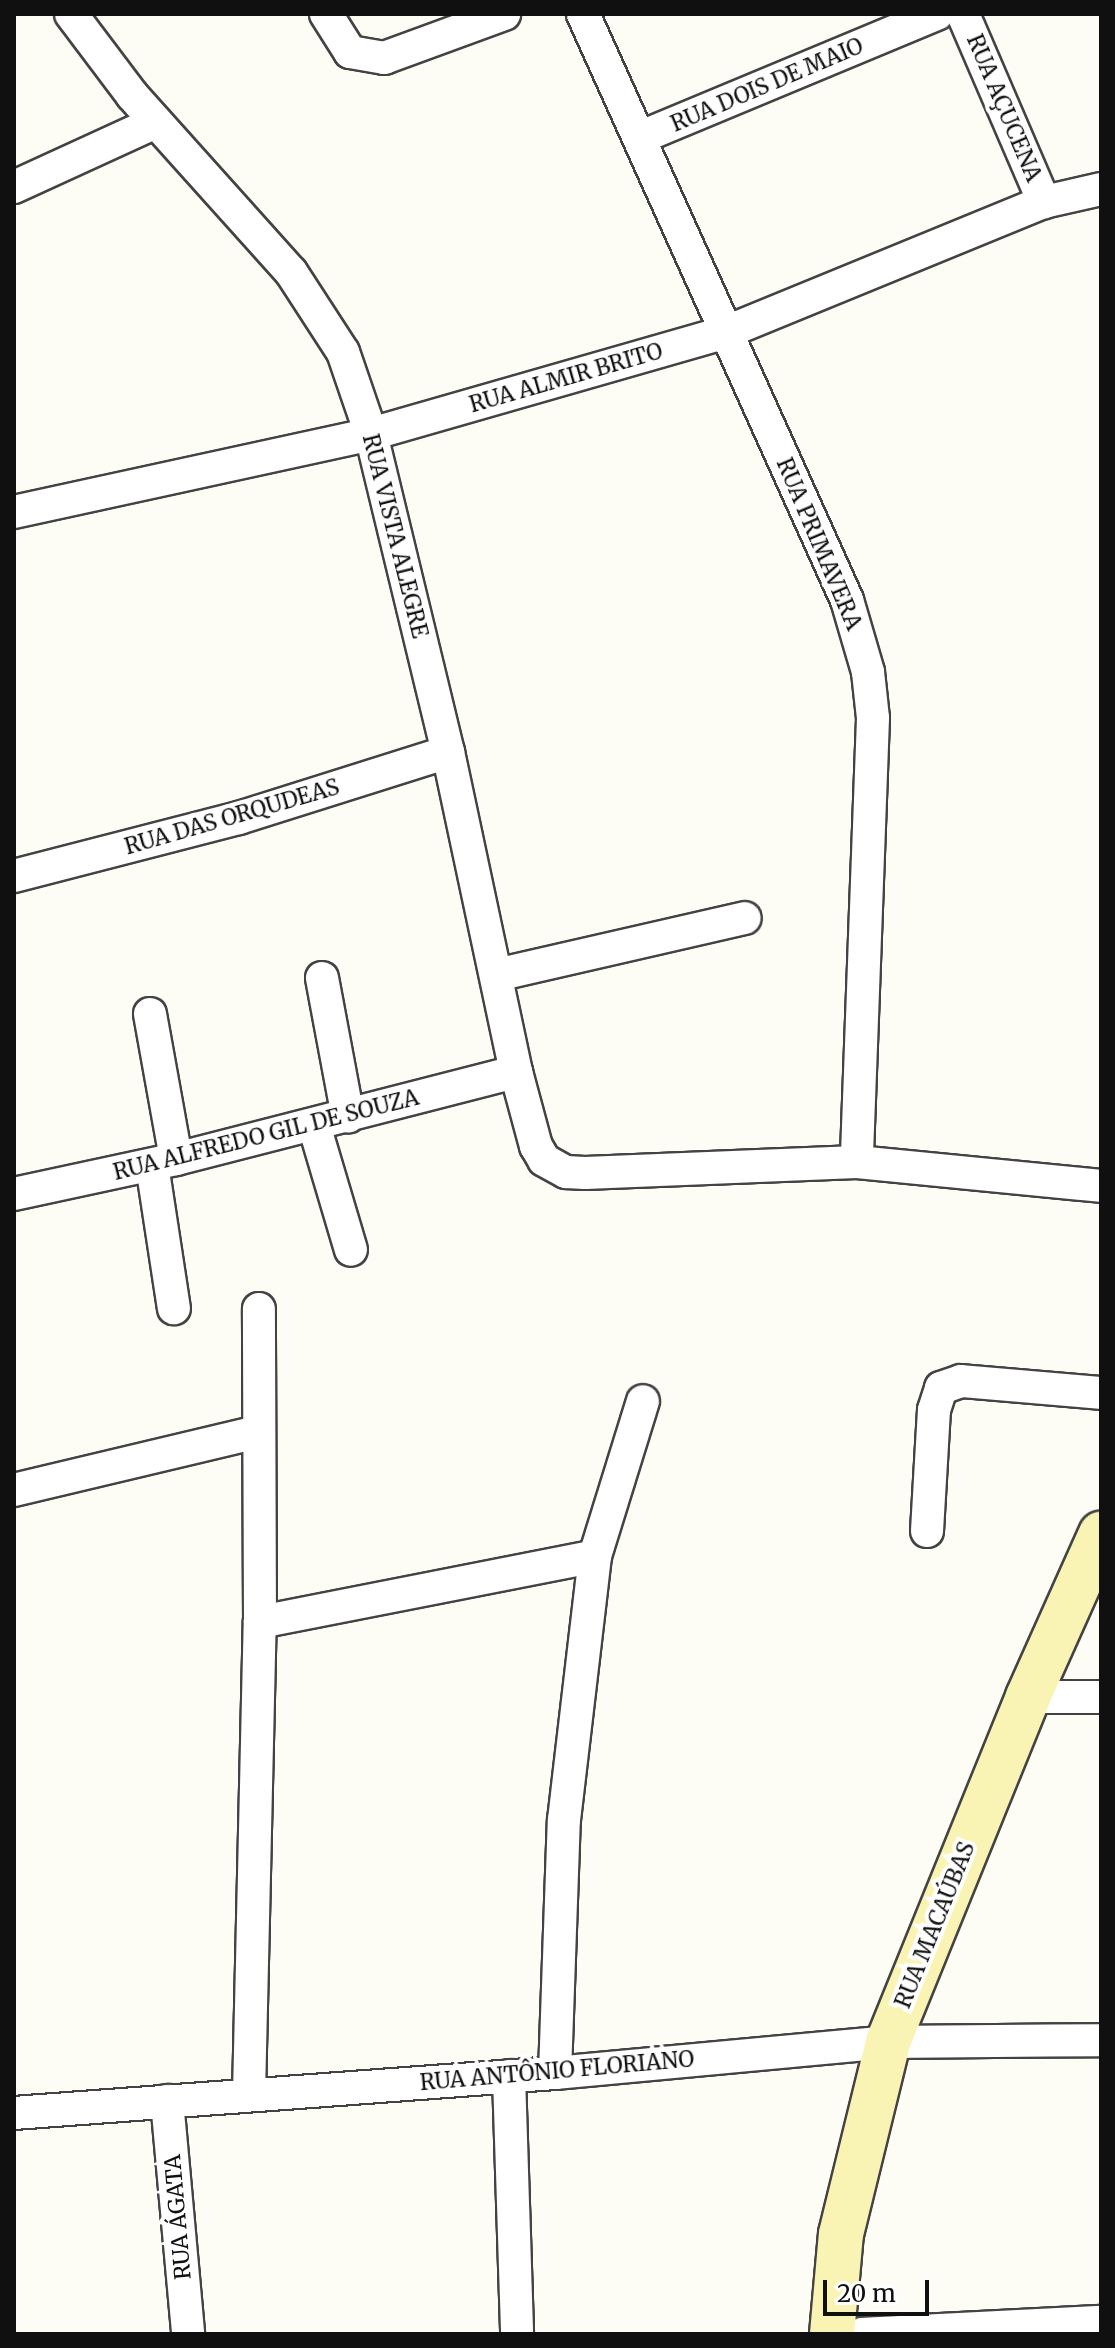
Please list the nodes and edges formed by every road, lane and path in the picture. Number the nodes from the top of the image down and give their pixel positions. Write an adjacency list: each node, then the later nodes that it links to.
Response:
1 (71, 14): 7 (street, RUA VISTA ALEGRE)
2 (326, 14): 3 (street)
3 (504, 14)
4 (583, 14): 8 (street, RUA PRIMAVERA)
5 (937, 14): 8 (street, RUA DOIS DE MAIO)
6 (963, 14): 11 (street, RUA AÇUCENA)
7 (156, 122): 9 (street); 13 (street, RUA VISTA ALEGRE)
8 (641, 137): 12 (street, RUA PRIMAVERA)
9 (14, 187)
10 (1101, 189): 11 (street, RUA ALMIR BRITO)
11 (1044, 202): 12 (street, RUA ALMIR BRITO)
12 (724, 333): 13 (street, RUA ALMIR BRITO); 25 (street, RUA PRIMAVERA)
13 (371, 434): 14 (street, RUA ALMIR BRITO); 15 (street, RUA VISTA ALEGRE)
14 (14, 512)
15 (448, 752): 16 (street, RUA DAS ORQUDEAS); 18 (street, RUA VISTA ALEGRE)
16 (14, 876)
17 (745, 918): 18 (street)
18 (496, 975): 21 (street, RUA VISTA ALEGRE)
19 (322, 978): 22 (street)
20 (150, 1014): 24 (street)
21 (516, 1072): 22 (street, RUA ALFREDO GIL DE SOUZA); 25 (street, RUA VISTA ALEGRE)
22 (348, 1117): 23 (street, RUA ALFREDO GIL DE SOUZA)
23 (314, 1125): 24 (street, RUA ALFREDO GIL DE SOUZA); 28 (street)
24 (164, 1162): 27 (street, RUA ALFREDO GIL DE SOUZA); 29 (street)
25 (857, 1162): 26 (street)
26 (1101, 1186)
27 (14, 1194)
28 (351, 1250)
29 (174, 1308)
30 (259, 1309): 33 (street)
31 (1101, 1393): 35 (street)
32 (643, 1401): 37 (street)
33 (257, 1432): 34 (street); 38 (street)
34 (14, 1490)
35 (927, 1531)
36 (1101, 1534): 39 (street, RUA MACAÚBAS)
37 (595, 1556): 38 (street); 43 (street)
38 (260, 1622): 45 (street)
39 (1028, 1697): 40 (street); 42 (street, RUA MACAÚBAS)
40 (1101, 1697)
41 (1101, 2040): 42 (street, RUA ANTÔNIO FLORIANO)
42 (888, 2042): 43 (street, RUA ANTÔNIO FLORIANO); 51 (street, RUA MACAÚBAS)
43 (555, 2073): 44 (street, RUA ANTÔNIO FLORIANO)
44 (509, 2076): 45 (street, RUA ANTÔNIO FLORIANO); 50 (street)
45 (249, 2095): 46 (street, RUA ANTÔNIO FLORIANO)
46 (167, 2101): 47 (street, RUA ANTÔNIO FLORIANO); 49 (street, RUA ÁGATA)
47 (14, 2113)
48 (1101, 2322): 52 (street)
49 (188, 2334)
50 (517, 2334)
51 (832, 2334)
52 (862, 2334)

